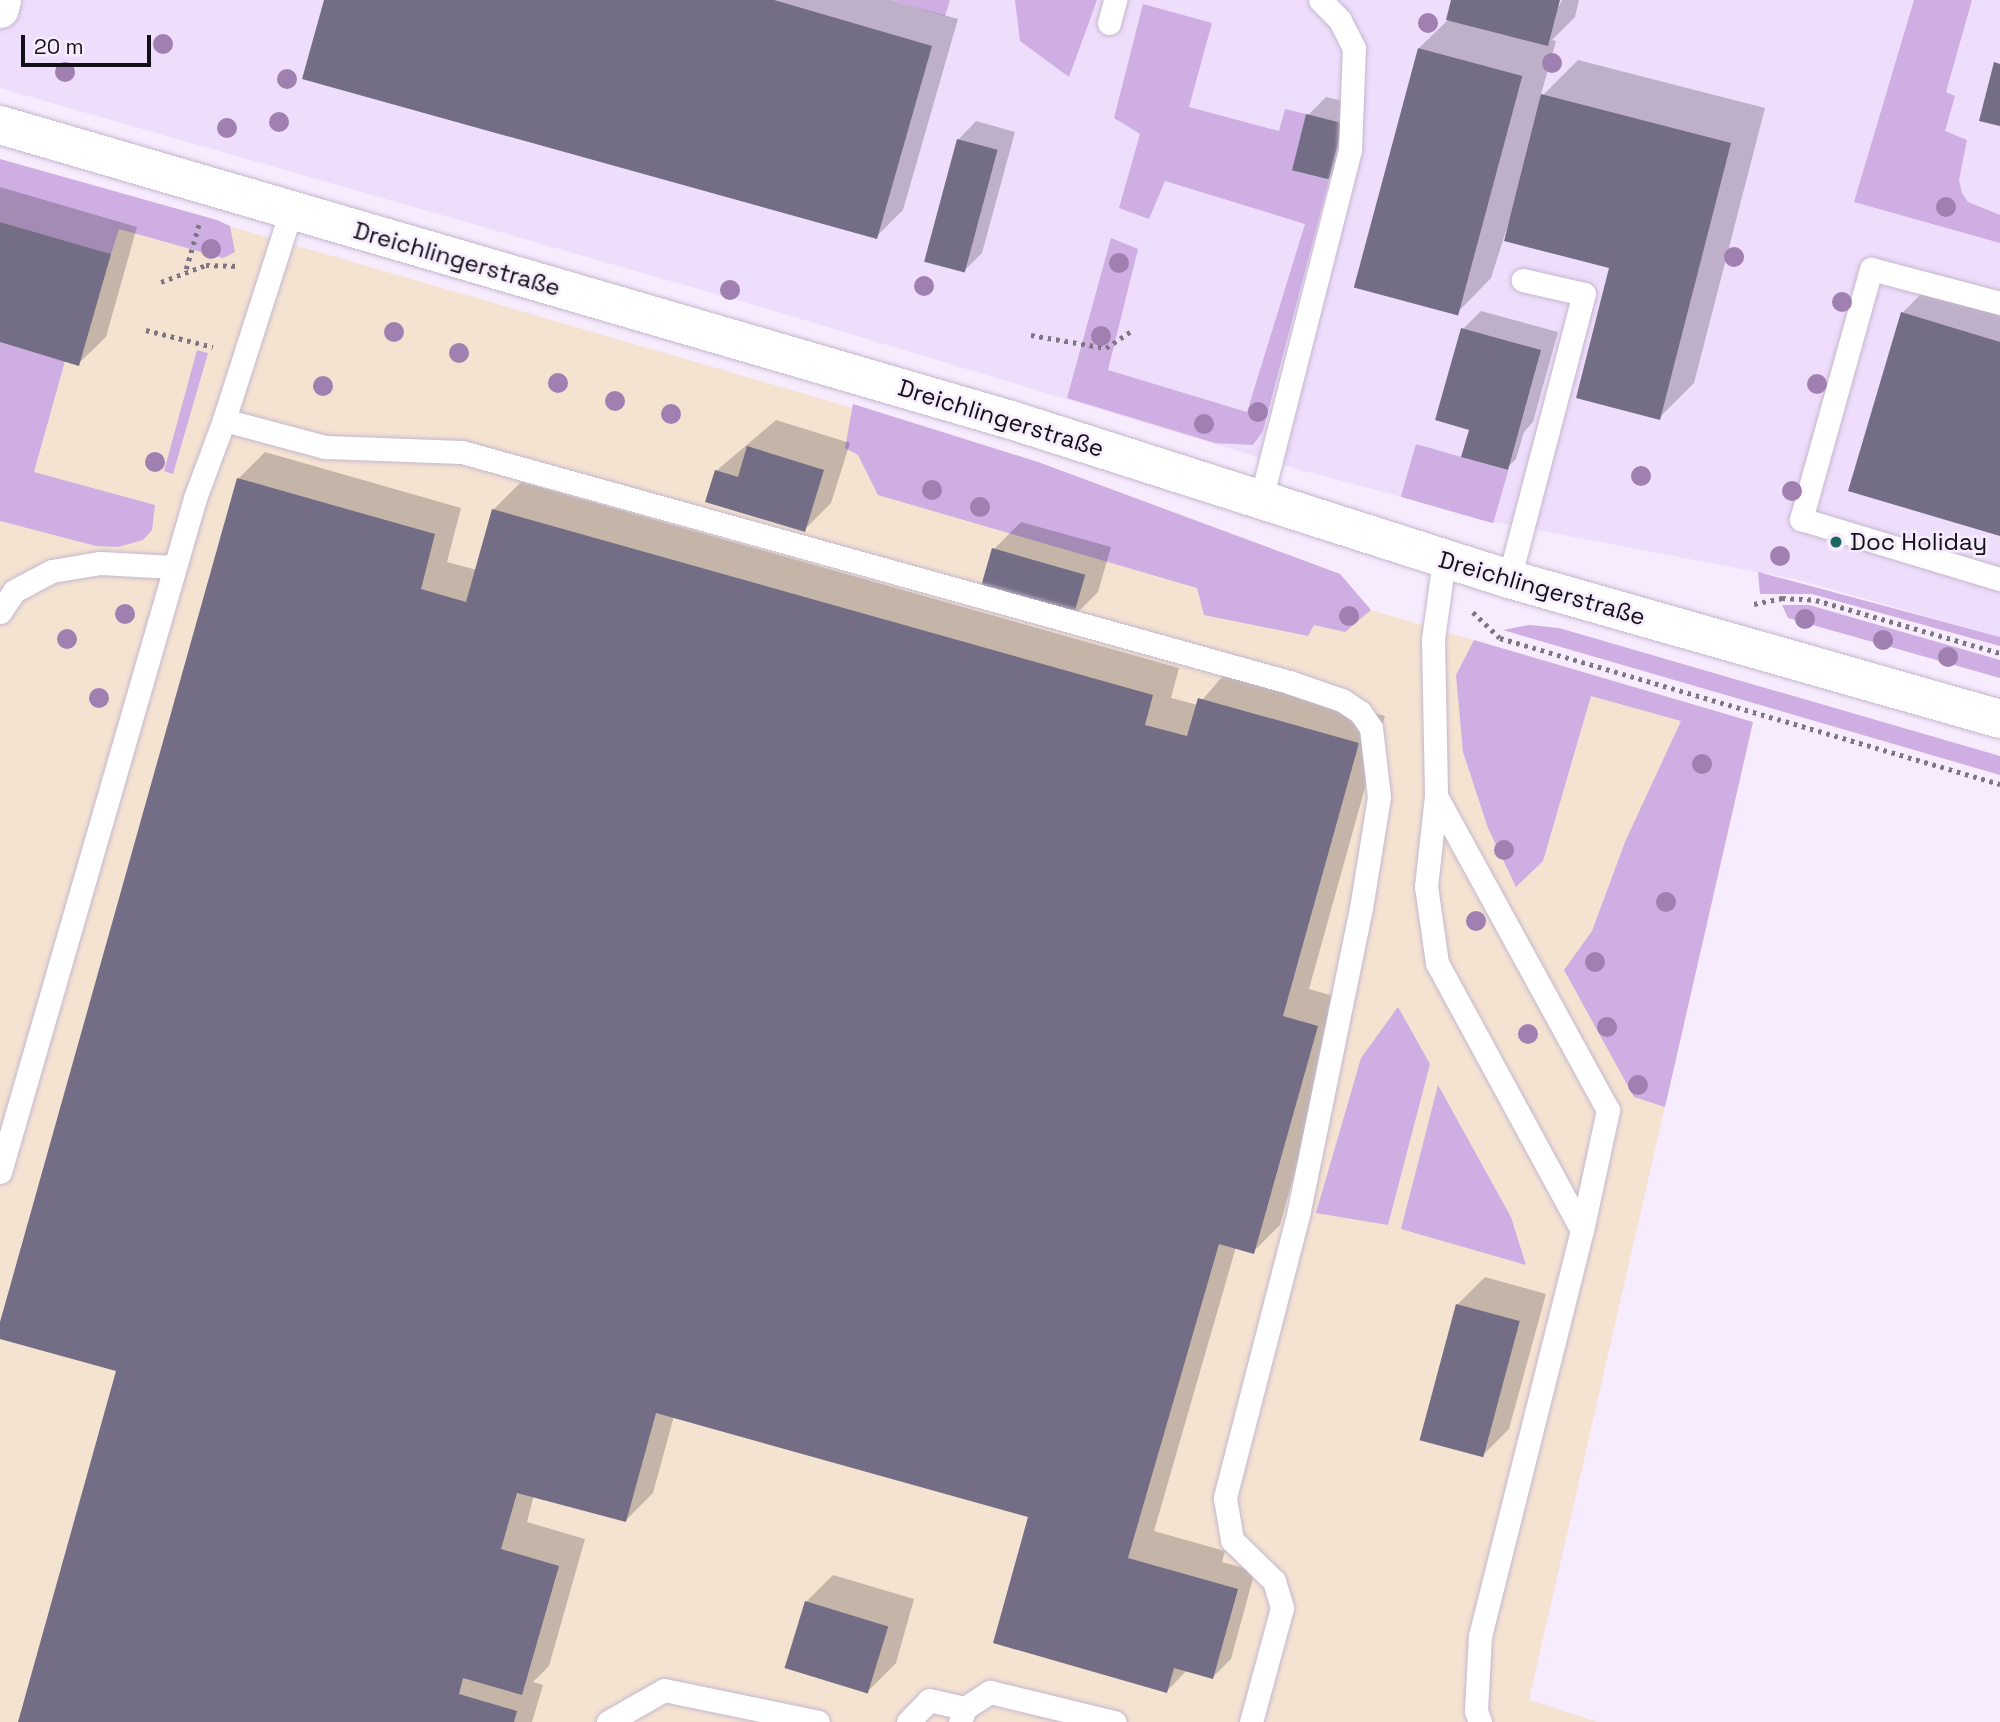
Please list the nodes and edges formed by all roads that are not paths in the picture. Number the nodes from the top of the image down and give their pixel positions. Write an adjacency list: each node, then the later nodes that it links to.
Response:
1 (2, 0): 4 (street)
2 (1115, 0): 5 (lane)
3 (1320, 0): 11 (lane)
4 (0, 9)
5 (1109, 23)
6 (0, 125): 7 (street, Dreichlingerstraße)
7 (291, 211): 10 (lane); 11 (street, Dreichlingerstraße)
8 (1523, 280): 14 (lane)
9 (2000, 303): 15 (lane)
10 (224, 420): 13 (lane); 27 (lane)
11 (1261, 499): 12 (street, Dreichlingerstraße)
12 (1444, 560): 14 (street, Dreichlingerstraße); 18 (lane)
13 (174, 567): 16 (lane); 19 (lane)
14 (1509, 579): 17 (street, Dreichlingerstraße)
15 (2000, 579)
16 (0, 612)
17 (2000, 719)
18 (1436, 796): 20 (lane); 20 (lane)
19 (0, 1172)
20 (1582, 1230): 28 (lane)
21 (745, 1714): 23 (lane); 24 (lane)
22 (962, 1715): 25 (lane); 26 (lane)
23 (608, 1722)
24 (818, 1722)
25 (908, 1722)
26 (1114, 1722)
27 (1251, 1722)
28 (1480, 1722)

